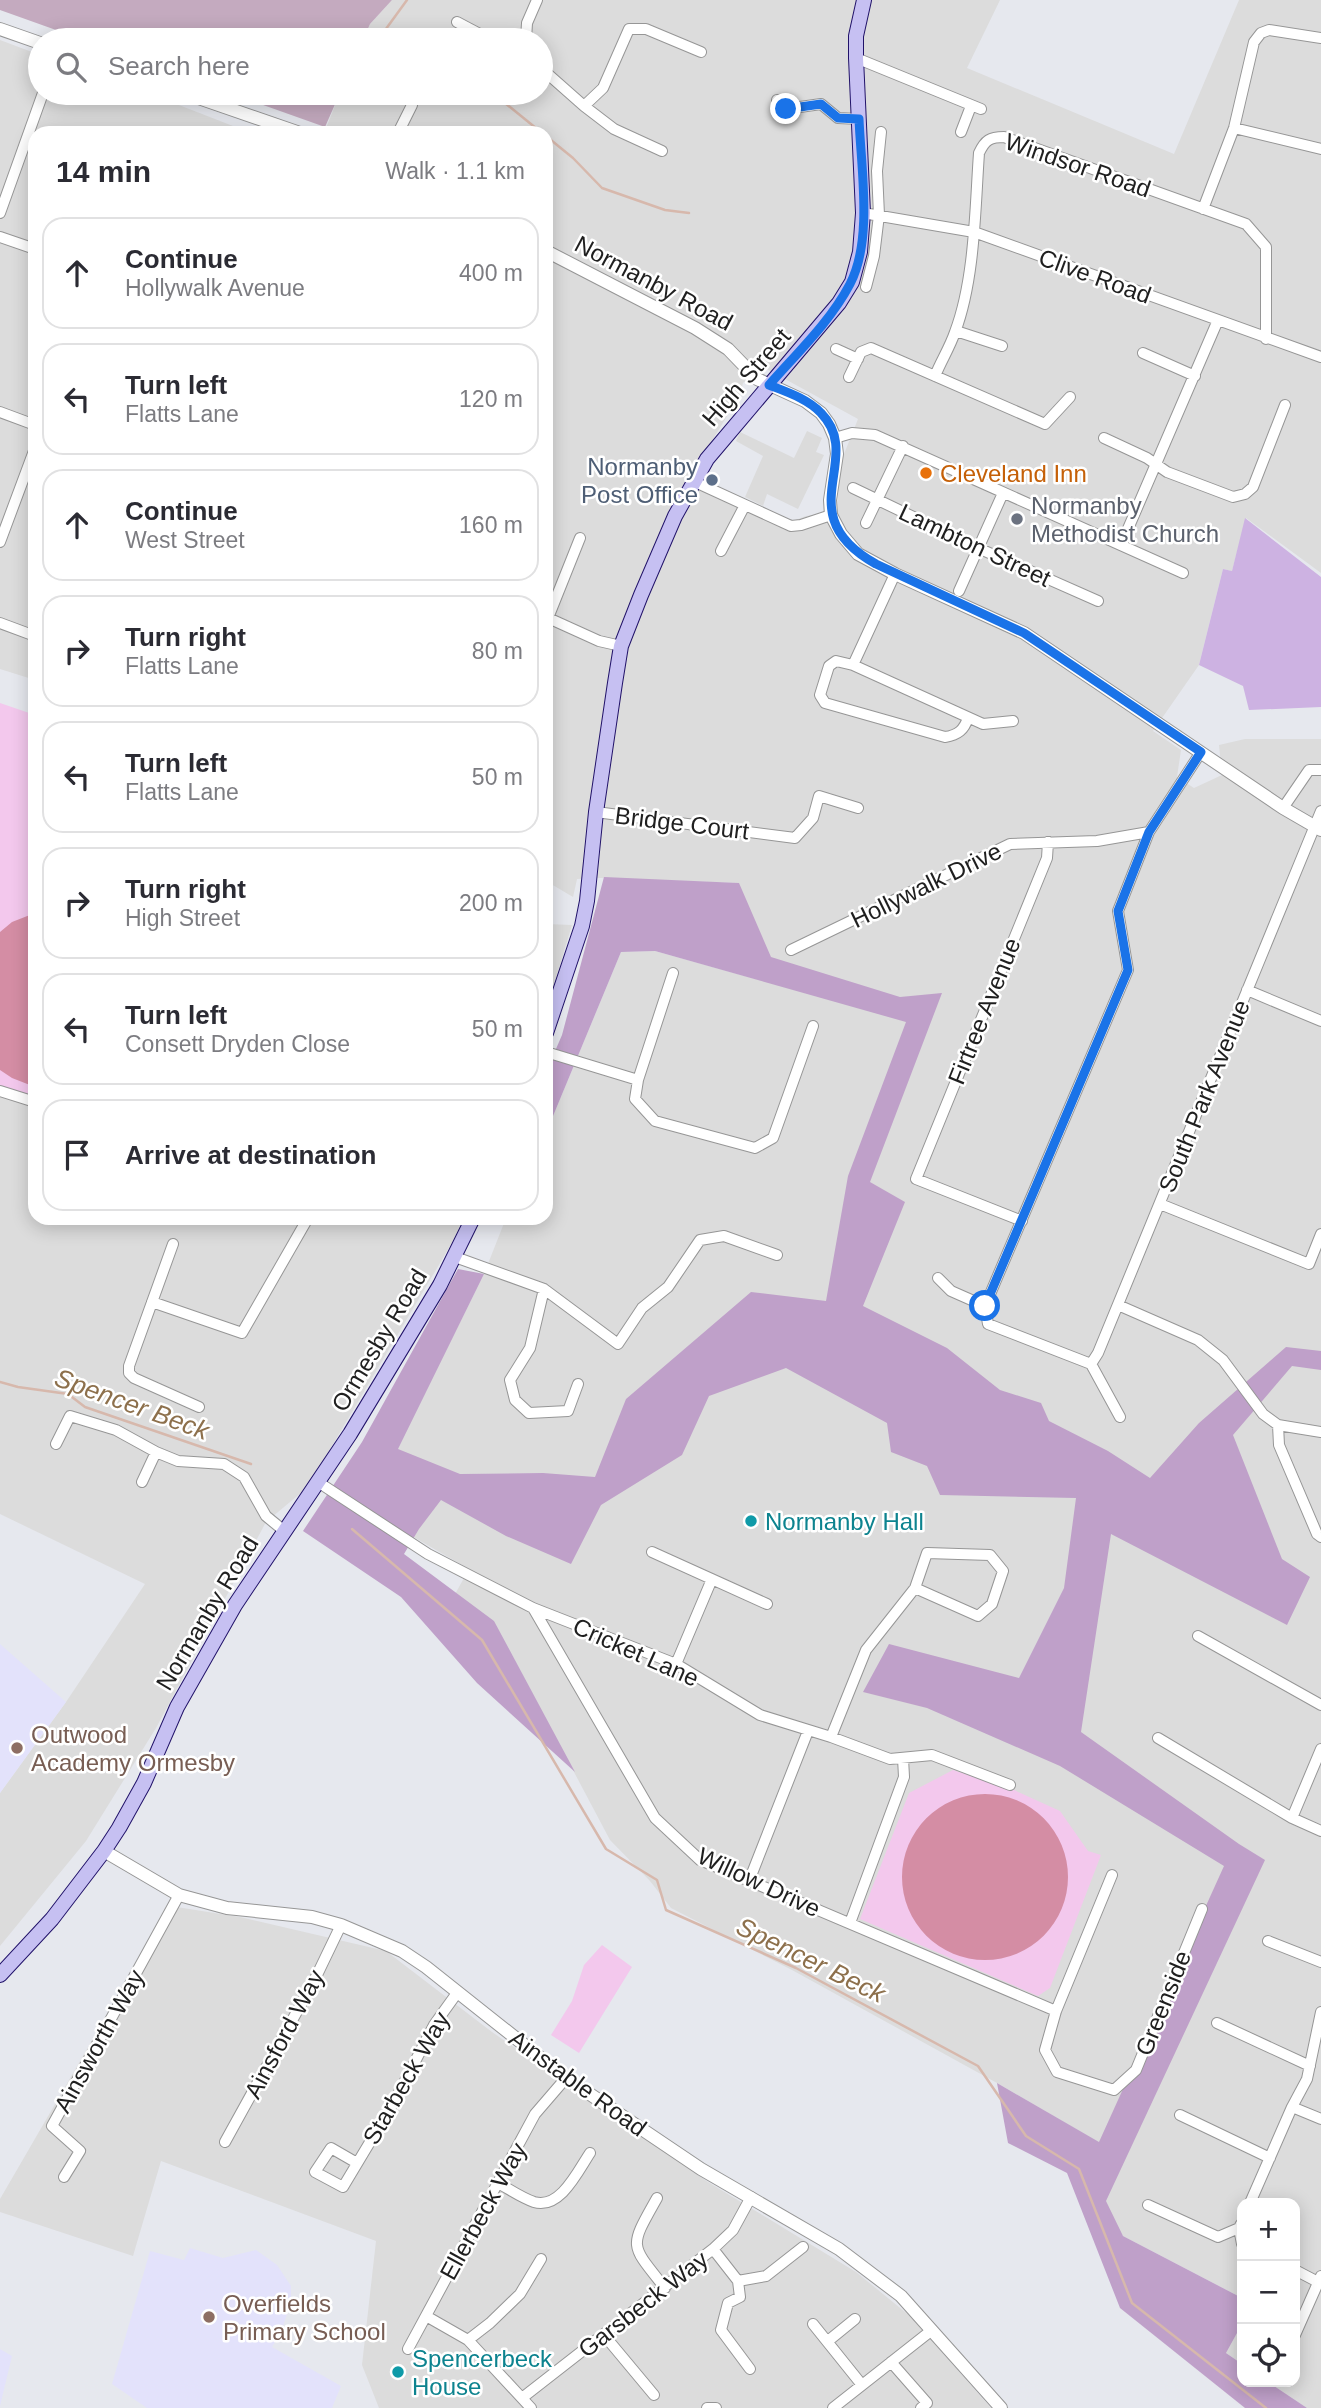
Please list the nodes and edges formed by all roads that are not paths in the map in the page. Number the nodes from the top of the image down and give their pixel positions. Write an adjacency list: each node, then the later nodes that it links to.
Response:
1 (537, 0): 5 (street)
2 (864, 0): 10 (main road, High Street)
3 (457, 22): 4 (street)
4 (468, 28)
5 (527, 28)
6 (0, 29): 8 (street)
7 (1321, 38): 21 (street)
8 (28, 39)
9 (701, 52): 16 (street)
10 (856, 58): 17 (main road, High Street); 23 (street)
11 (553, 79): 16 (street)
12 (777, 100): 17 (street)
13 (39, 105): 18 (street)
14 (215, 105): 19 (street)
15 (412, 105): 20 (street)
16 (584, 106): 26 (street)
17 (859, 119): 29 (main road, High Street)
18 (31, 126)
19 (269, 126)
20 (402, 126)
21 (1234, 128): 25 (street); 27 (street)
22 (881, 132): 30 (street)
23 (961, 132)
24 (28, 135): 28 (street)
25 (1321, 149)
26 (662, 151)
27 (1203, 209): 31 (street, Windsor Road); 38 (street, Windsor Road)
28 (0, 212)
29 (863, 213): 30 (street, Clive Road); 47 (main road, High Street)
30 (879, 215): 31 (street, Clive Road); 35 (street)
31 (974, 232): 36 (street, Clive Road); 37 (street, Windsor Road)
32 (0, 237): 33 (street)
33 (28, 247)
34 (553, 255): 47 (street, Normanby Road)
35 (866, 287)
36 (1218, 320): 38 (street, Clive Road); 45 (street)
37 (956, 331): 39 (street); 44 (street, Windsor Road)
38 (1266, 339): 43 (street, Clive Road)
39 (1002, 346)
40 (836, 349): 42 (street)
41 (1143, 353): 45 (street)
42 (859, 356): 44 (street); 46 (street)
43 (1321, 357)
44 (934, 376): 48 (street)
45 (1195, 376): 55 (street)
46 (849, 377)
47 (769, 385): 52 (street, Normanby Road); 57 (main road, High Street)
48 (1070, 397)
49 (1285, 405): 55 (street)
50 (0, 412): 51 (street)
51 (28, 422)
52 (835, 438): 54 (street); 62 (street)
53 (1104, 438): 55 (street)
54 (903, 446): 59 (street); 60 (street)
55 (1157, 465): 66 (street)
56 (28, 467): 65 (street)
57 (693, 481): 61 (street); 77 (main road, High Street)
58 (853, 488): 60 (street, Lambton Street)
59 (1003, 493): 66 (street); 67 (street)
60 (876, 499): 63 (street); 67 (street, Lambton Street)
61 (745, 505): 62 (street); 68 (street)
62 (831, 515): 70 (street)
63 (866, 523)
64 (580, 538): 73 (street)
65 (0, 542)
66 (1121, 545): 69 (street)
67 (978, 548): 71 (street); 72 (street, Lambton Street)
68 (721, 551)
69 (1183, 573)
70 (895, 574): 78 (street); 81 (street)
71 (959, 591)
72 (1098, 601)
73 (553, 603)
74 (553, 621): 77 (street)
75 (0, 623): 76 (street)
76 (28, 633)
77 (621, 646): 86 (main road, High Street)
78 (853, 666): 79 (street); 79 (street)
79 (968, 718): 80 (street)
80 (1013, 721)
81 (1201, 752): 84 (street); 88 (street)
82 (1321, 770): 84 (street)
83 (858, 808): 86 (street, Bridge Court)
84 (1283, 808): 87 (street)
85 (1321, 811): 87 (street, South Park Avenue)
86 (596, 812): 93 (main road, High Street)
87 (1317, 828): 92 (street, South Park Avenue)
88 (1149, 832): 89 (street, Hollywalk Drive); 101 (street)
89 (1048, 842): 90 (street, Hollywalk Drive); 101 (street, Firtree Avenue)
90 (791, 950)
91 (673, 974): 97 (street)
92 (1247, 990): 94 (street); 100 (street, South Park Avenue)
93 (553, 1014)
94 (1321, 1021)
95 (813, 1026): 97 (street)
96 (553, 1054): 97 (street)
97 (638, 1080)
98 (0, 1091): 99 (street)
99 (28, 1100)
100 (1160, 1204): 104 (street); 111 (street, South Park Avenue)
101 (1022, 1222): 112 (street)
102 (304, 1225): 110 (street)
103 (470, 1225): 107 (main road, Ormesby Road)
104 (1321, 1234)
105 (173, 1244): 110 (street)
106 (777, 1255): 109 (street)
107 (455, 1257): 109 (street); 122 (main road, Ormesby Road)
108 (938, 1278): 112 (street)
109 (544, 1289): 114 (street)
110 (152, 1302): 115 (street)
111 (1118, 1305): 113 (street, South Park Avenue); 117 (street)
112 (985, 1306): 113 (street)
113 (1091, 1364): 116 (street)
114 (578, 1384)
115 (199, 1407)
116 (1120, 1417)
117 (1278, 1425): 118 (street); 124 (street)
118 (1321, 1432)
119 (56, 1444): 120 (street)
120 (156, 1452): 121 (street); 123 (street)
121 (142, 1482)
122 (317, 1482): 123 (main road, Normanby Road); 129 (street, Cricket Lane)
123 (283, 1530): 141 (main road, Normanby Road)
124 (1321, 1537)
125 (652, 1552): 126 (street)
126 (712, 1580): 128 (street); 131 (street)
127 (915, 1588): 127 (street); 134 (street)
128 (767, 1604)
129 (533, 1608): 131 (street, Cricket Lane); 143 (street, Willow Drive)
130 (1198, 1636): 132 (street)
131 (676, 1664): 133 (street, Cricket Lane)
132 (1321, 1705)
133 (808, 1731): 134 (street, Cricket Lane); 143 (street)
134 (831, 1737): 137 (street, Cricket Lane)
135 (1158, 1738): 139 (street)
136 (1321, 1749): 139 (street)
137 (903, 1758): 138 (street, Cricket Lane); 146 (street)
138 (1010, 1785)
139 (1292, 1818): 140 (street)
140 (1321, 1831)
141 (104, 1851): 144 (street, Ainstable Road); 150 (main road, Normanby Road)
142 (1112, 1875): 152 (street)
143 (750, 1881): 146 (street, Willow Drive)
144 (179, 1895): 147 (street, Ainstable Road); 164 (street, Ainsworth Way)
145 (1202, 1909): 152 (street, Greenside)
146 (850, 1923): 152 (street, Willow Drive)
147 (341, 1925): 151 (street, Ainstable Road); 160 (street, Ainsford Way)
148 (1268, 1941): 149 (street)
149 (1321, 1962)
150 (0, 1975)
151 (457, 1993): 156 (street, Ainstable Road); 163 (street, Starbeck Way)
152 (1056, 2011)
153 (1321, 2012): 155 (street)
154 (1217, 2023): 155 (street)
155 (1310, 2066): 157 (street)
156 (566, 2078): 165 (street, Ellerbeck Way); 166 (street, Ainstable Road)
157 (1292, 2107): 159 (street); 162 (street)
158 (1180, 2115): 162 (street)
159 (1321, 2119)
160 (225, 2142)
161 (590, 2153): 165 (street)
162 (1270, 2158): 168 (street)
163 (357, 2163)
164 (64, 2177)
165 (498, 2183): 178 (street, Ellerbeck Way)
166 (751, 2197): 172 (street, Garsbeck Way); 182 (street, Ainstable Road)
167 (657, 2198): 177 (street)
168 (1252, 2198)
169 (1148, 2205): 170 (street)
170 (1237, 2226)
171 (803, 2247): 176 (street)
172 (713, 2249): 176 (street); 177 (street, Garsbeck Way)
173 (541, 2259): 184 (street)
174 (1300, 2272): 175 (street)
175 (1320, 2279): 181 (street)
176 (737, 2281): 188 (street)
177 (665, 2287): 183 (street, Garsbeck Way)
178 (426, 2316): 184 (street); 186 (street, Ellerbeck Way)
179 (855, 2319): 185 (street)
180 (813, 2324): 185 (street)
181 (1300, 2324)
182 (932, 2330): 187 (street); 197 (street, Ainstable Road)
183 (604, 2335): 190 (street); 191 (street, Garsbeck Way)
184 (468, 2340): 191 (street)
185 (828, 2341): 189 (street)
186 (408, 2349)
187 (891, 2362): 189 (street); 196 (street)
188 (750, 2369)
189 (862, 2385): 195 (street)
190 (654, 2395)
191 (522, 2398): 192 (street)
192 (531, 2408)
193 (707, 2408): 194 (street)
194 (716, 2408)
195 (833, 2408)
196 (921, 2408)
197 (1001, 2408)

